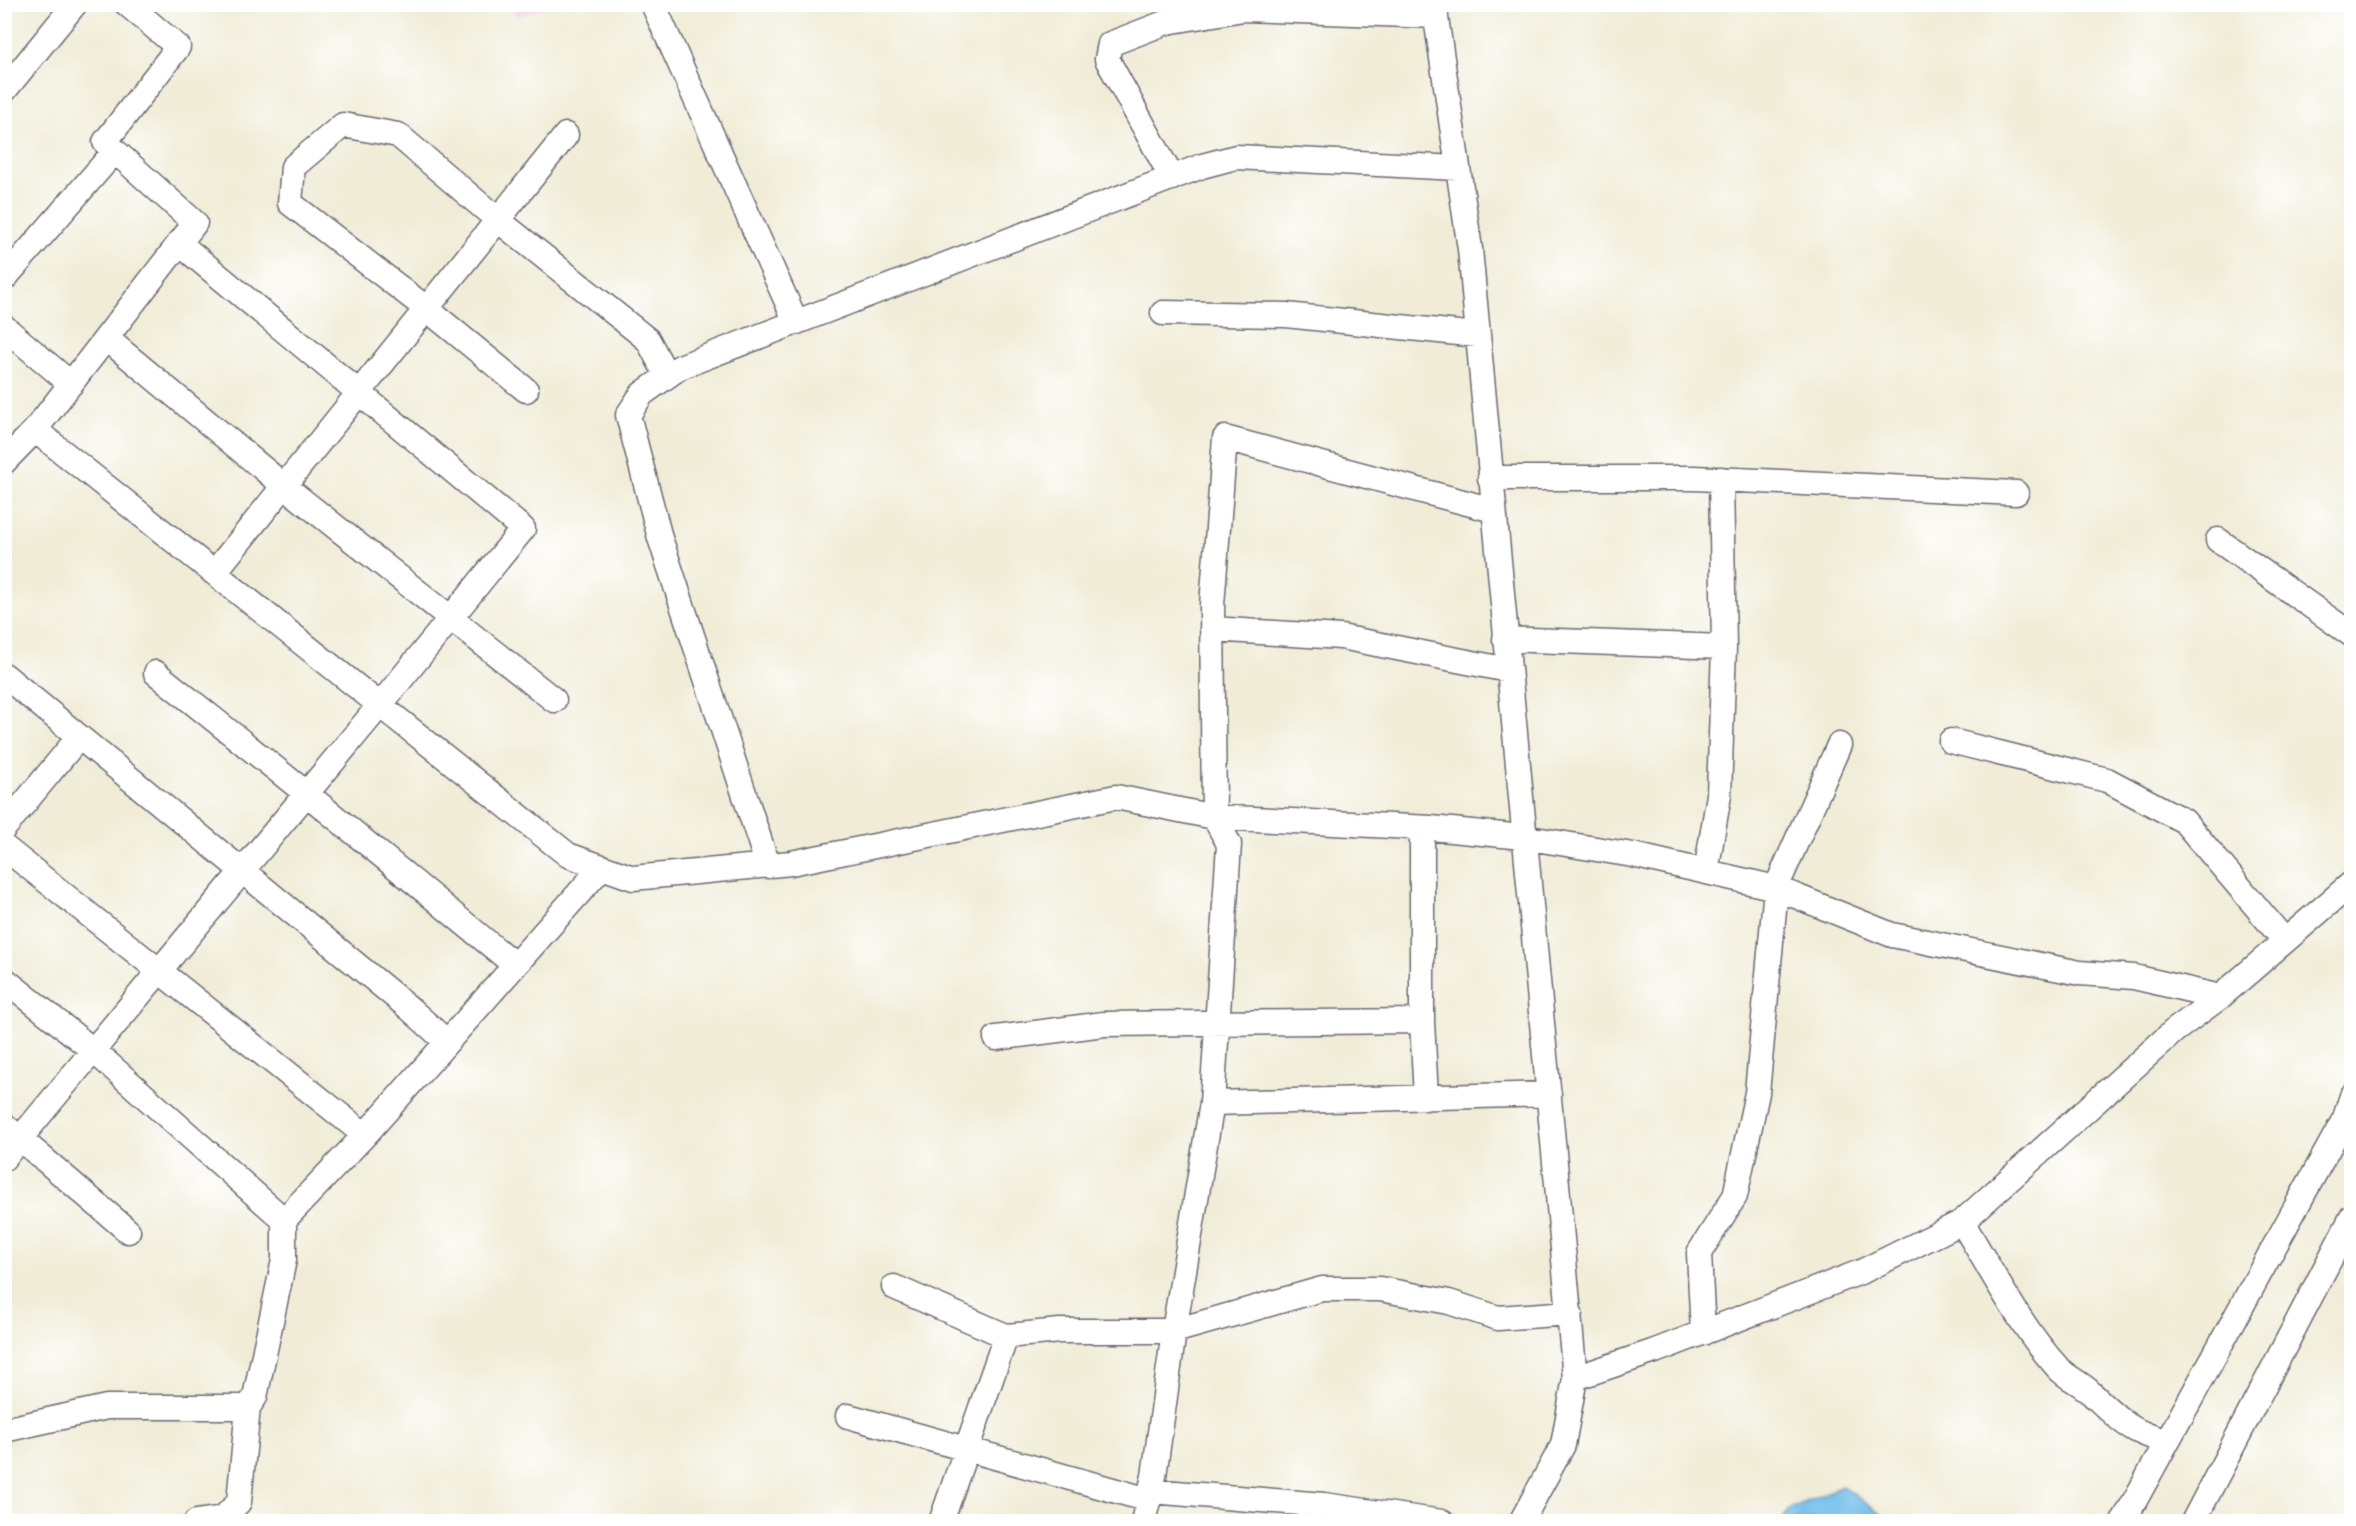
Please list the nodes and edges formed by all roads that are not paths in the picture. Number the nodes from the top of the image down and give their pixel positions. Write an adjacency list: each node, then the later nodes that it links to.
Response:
1 (75, 4): 5 (street)
2 (127, 4): 7 (street)
3 (653, 4): 15 (street)
4 (1435, 10): 8 (street); 9 (street)
5 (4, 91)
6 (566, 135): 10 (street)
7 (115, 151): 11 (street); 12 (street)
8 (1458, 168): 9 (street); 17 (street)
9 (1172, 178): 15 (street)
10 (498, 220): 13 (street); 13 (street); 19 (street)
11 (179, 243): 18 (street); 22 (street)
12 (4, 279)
13 (427, 309): 21 (street); 22 (street)
14 (1163, 313): 17 (street)
15 (796, 322): 19 (street)
16 (4, 327): 20 (street)
17 (1477, 335): 25 (street)
18 (106, 338): 20 (street); 27 (street)
19 (667, 376): 53 (street)
20 (70, 384): 23 (street)
21 (526, 390)
22 (359, 393): 27 (street); 32 (street)
23 (35, 430): 24 (street); 31 (street)
24 (4, 462)
25 (1490, 478): 26 (street); 29 (street)
26 (1721, 479): 28 (street); 36 (street)
27 (284, 486): 31 (street); 32 (street)
28 (2016, 493)
29 (1493, 510): 33 (street); 35 (street)
30 (2218, 540): 34 (street)
31 (214, 573): 41 (street)
32 (451, 618): 40 (street); 41 (street)
33 (1212, 629): 37 (street); 46 (street)
34 (2352, 635)
35 (1505, 639): 36 (street); 37 (street)
36 (1724, 647): 56 (street)
37 (1508, 670): 50 (street)
38 (156, 673): 45 (street)
39 (4, 675): 42 (street)
40 (554, 700)
41 (380, 705): 45 (street); 54 (street)
42 (79, 737): 48 (street); 55 (street)
43 (1951, 741): 59 (street)
44 (1839, 745): 58 (street)
45 (307, 794): 55 (street); 60 (street)
46 (1214, 817): 47 (street); 51 (street); 53 (street)
47 (1267, 820): 49 (street); 51 (street)
48 (4, 828)
49 (1422, 828): 50 (street); 64 (street)
50 (1523, 837): 56 (street); 69 (street)
51 (1229, 844): 65 (street)
52 (4, 847): 61 (street)
53 (768, 866): 54 (street)
54 (602, 867): 60 (street)
55 (243, 872): 61 (street); 67 (street)
56 (1706, 872): 58 (street)
57 (2352, 883): 59 (street)
58 (1776, 888): 63 (street); 83 (street)
59 (2285, 941): 63 (street)
60 (515, 965): 67 (street)
61 (160, 971): 68 (street); 74 (street)
62 (4, 979): 68 (street)
63 (2220, 997): 78 (street)
64 (1422, 1021): 65 (street); 71 (street)
65 (1217, 1022): 66 (street); 72 (street)
66 (996, 1038)
67 (447, 1042): 74 (street)
68 (93, 1051): 73 (street); 77 (street)
69 (1549, 1095): 71 (street); 81 (street)
70 (2352, 1096): 89 (street)
71 (1426, 1098): 72 (street)
72 (1212, 1103): 82 (street)
73 (13, 1132): 75 (street); 79 (street)
74 (365, 1135): 77 (street)
75 (4, 1158)
76 (2352, 1217): 97 (street)
77 (284, 1220): 86 (street)
78 (1962, 1222): 83 (street); 89 (street)
79 (128, 1231)
80 (894, 1287): 84 (street)
81 (1570, 1313): 82 (street); 85 (street)
82 (1174, 1331): 84 (street); 91 (street)
83 (1703, 1333): 85 (street)
84 (1006, 1336): 90 (street)
85 (1575, 1378): 95 (street)
86 (248, 1407): 88 (street); 92 (street)
87 (848, 1416): 90 (street)
88 (4, 1430)
89 (2166, 1441): 96 (street)
90 (966, 1449): 91 (street); 93 (street)
91 (1148, 1504): 94 (street)
92 (196, 1521)
93 (941, 1521)
94 (1442, 1521)
95 (1521, 1521)
96 (2123, 1521)
97 (2193, 1521)

